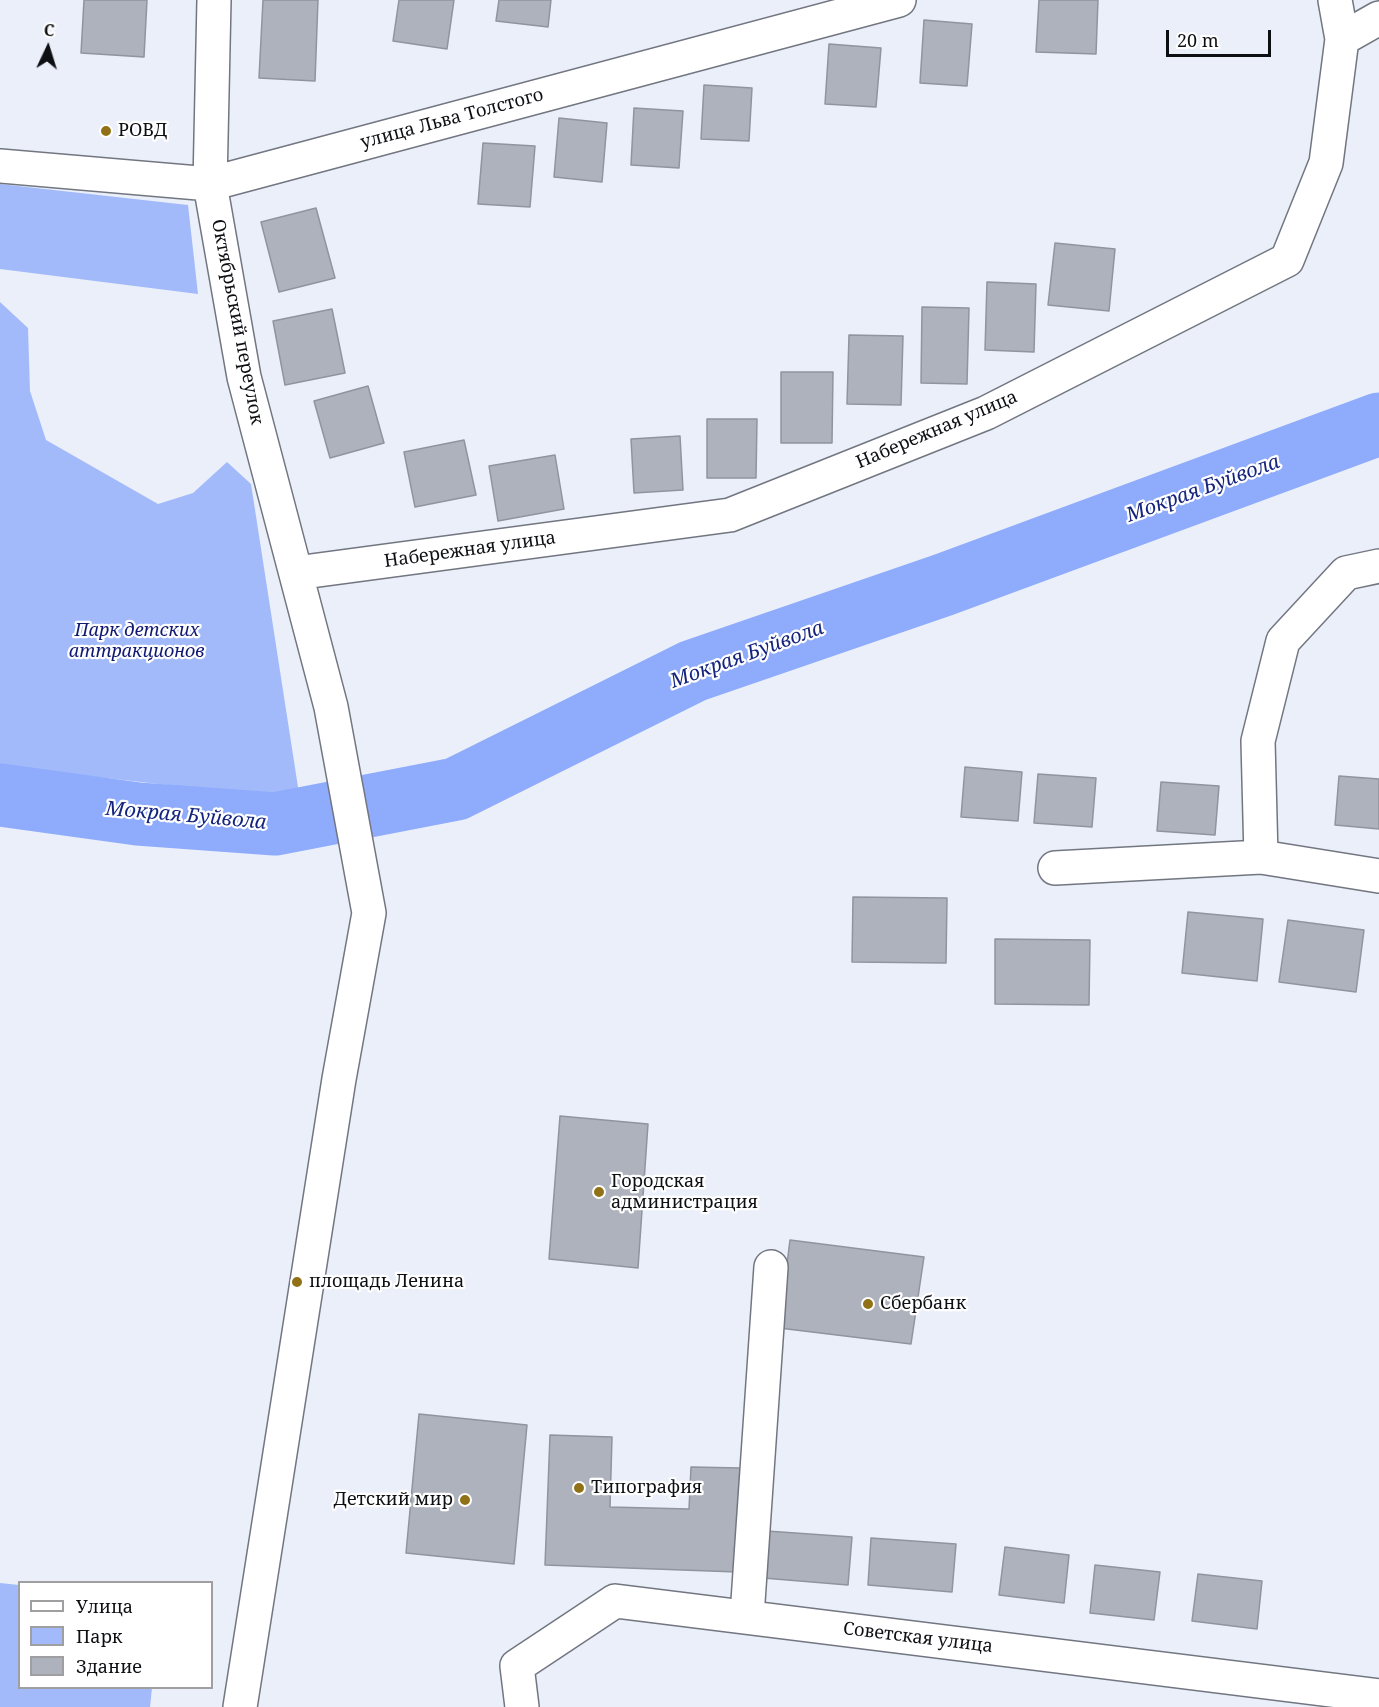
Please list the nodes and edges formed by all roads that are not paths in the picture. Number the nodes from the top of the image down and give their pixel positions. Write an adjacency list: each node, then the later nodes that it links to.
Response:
1 (214, 0): 7 (street, Октябрьский переулок)
2 (898, 0): 7 (street, улица Льва Толстого)
3 (1335, 0): 5 (street, Набережная улица)
4 (1379, 18): 5 (street)
5 (1342, 39): 9 (street, Набережная улица)
6 (0, 166): 7 (street, улица Льва Толстого)
7 (210, 184): 9 (street, Октябрьский переулок)
8 (1379, 566): 10 (street)
9 (296, 573): 16 (street, Октябрьский переулок)
10 (1261, 857): 11 (street); 12 (street)
11 (1055, 868)
12 (1379, 876)
13 (771, 1267): 14 (street)
14 (747, 1616): 15 (street, Советская улица); 17 (street, Советская улица)
15 (1379, 1696)
16 (240, 1707)
17 (522, 1707)

